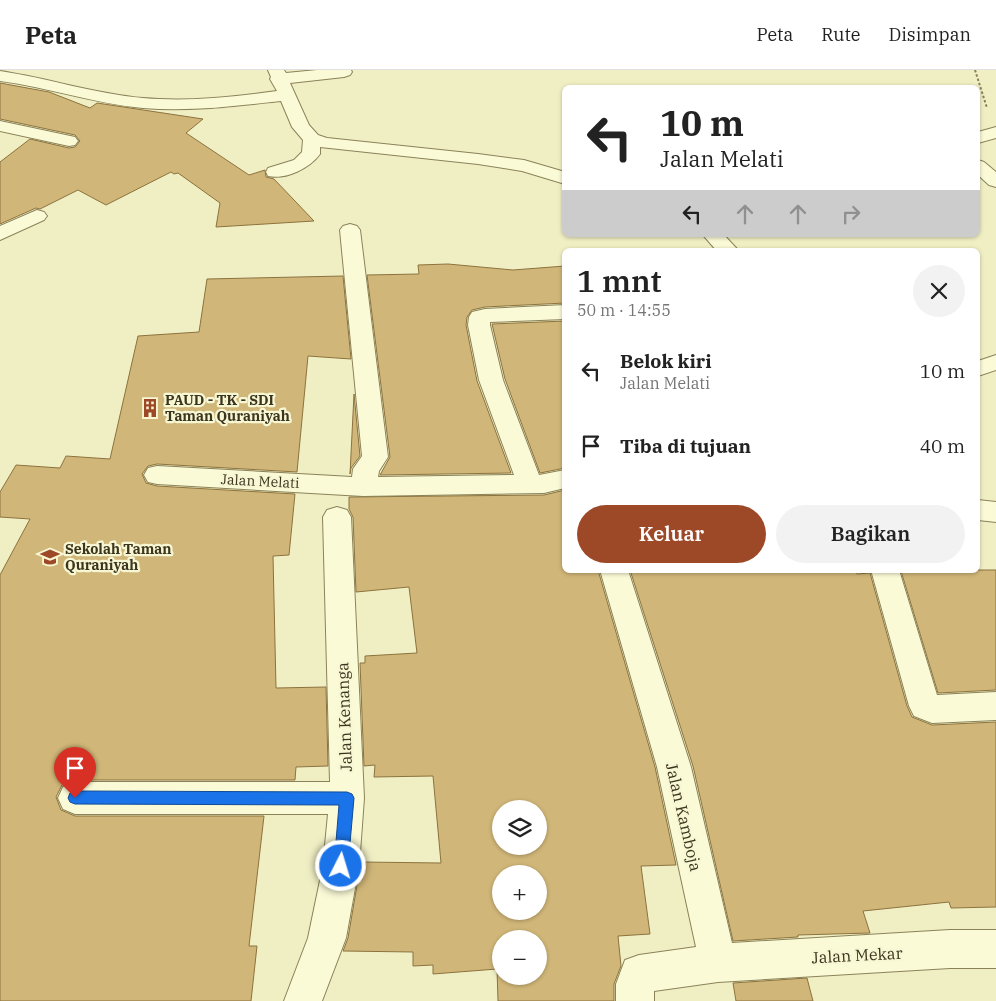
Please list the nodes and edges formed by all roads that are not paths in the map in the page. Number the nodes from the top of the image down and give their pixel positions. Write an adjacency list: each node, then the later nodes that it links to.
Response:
1 (344, 72): 2 (street)
2 (277, 74): 4 (street)
3 (0, 76): 4 (street)
4 (286, 95): 8 (street)
5 (0, 126): 9 (street)
6 (995, 133): 7 (street)
7 (980, 137)
8 (312, 139): 11 (street); 12 (street)
9 (69, 141)
10 (980, 168): 13 (street)
11 (275, 172)
12 (562, 177)
13 (996, 181)
14 (37, 216): 16 (street)
15 (350, 230): 25 (street)
16 (0, 234)
17 (715, 237): 18 (street)
18 (726, 248)
19 (562, 312): 24 (street)
20 (996, 362): 21 (street)
21 (980, 368)
22 (157, 475): 25 (street, Jalan Melati)
23 (562, 479): 24 (street, Jalan Melati)
24 (530, 484): 25 (street, Jalan Melati)
25 (363, 487)
26 (337, 516): 31 (street, Jalan Kenanga)
27 (615, 573): 33 (street, Jalan Kamboja)
28 (886, 573): 29 (street)
29 (996, 706)
30 (75, 798): 31 (street)
31 (347, 798): 34 (street, Jalan Kenanga)
32 (996, 949): 33 (street, Jalan Mekar)
33 (718, 963): 35 (street)
34 (303, 1001)
35 (635, 1001)

